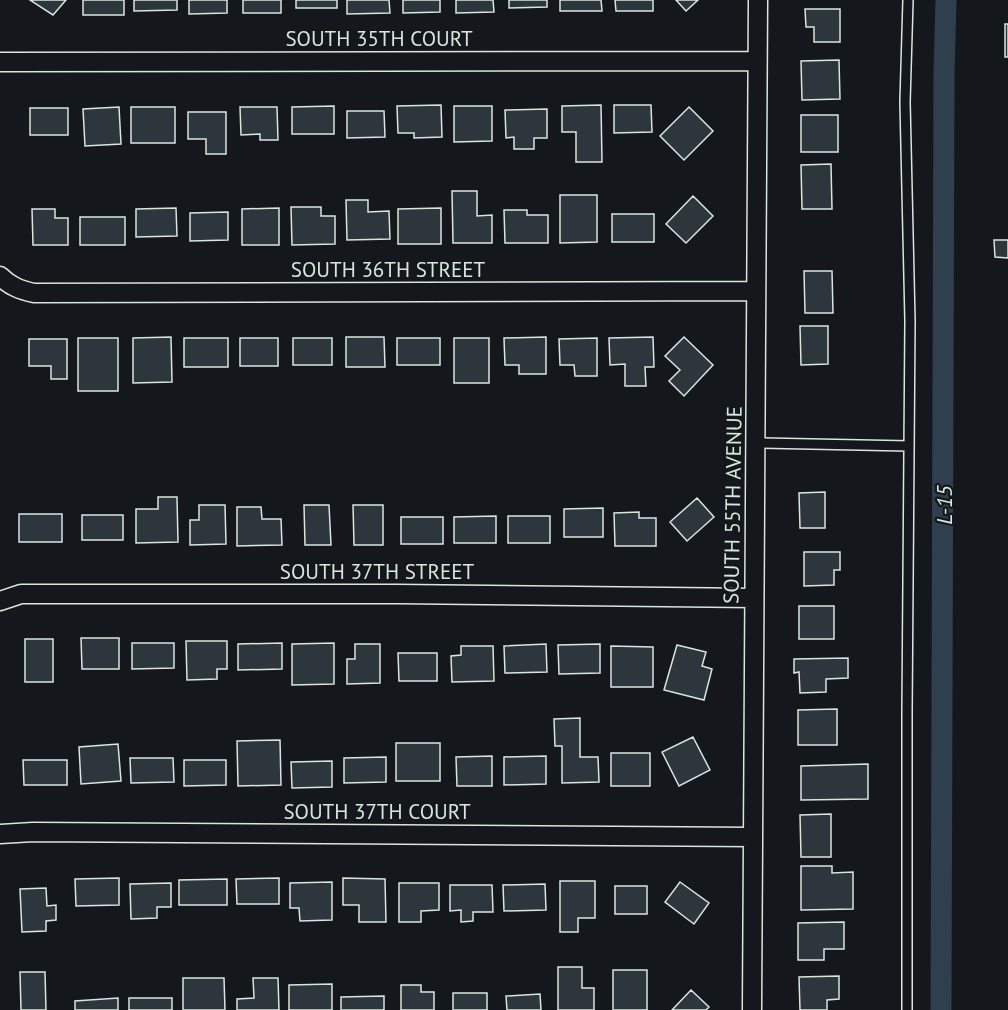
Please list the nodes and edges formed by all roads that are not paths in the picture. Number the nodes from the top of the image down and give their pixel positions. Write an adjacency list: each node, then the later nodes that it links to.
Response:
1 (758, 0): 3 (street, SOUTH 55TH AVENUE)
2 (908, 0): 8 (lane)
3 (757, 61): 4 (street, SOUTH 35TH COURT); 6 (street, SOUTH 55TH AVENUE)
4 (0, 62)
5 (0, 276): 6 (street, SOUTH 36TH STREET)
6 (756, 291): 7 (street, SOUTH 55TH AVENUE)
7 (756, 443): 8 (lane); 9 (street, SOUTH 55TH AVENUE)
8 (909, 446): 14 (lane)
9 (754, 598): 10 (street, SOUTH 37TH STREET); 12 (street, SOUTH 55TH AVENUE)
10 (0, 601)
11 (0, 834): 12 (street, SOUTH 37TH COURT)
12 (753, 837): 13 (street, SOUTH 55TH AVENUE)
13 (752, 1010)
14 (907, 1010)

